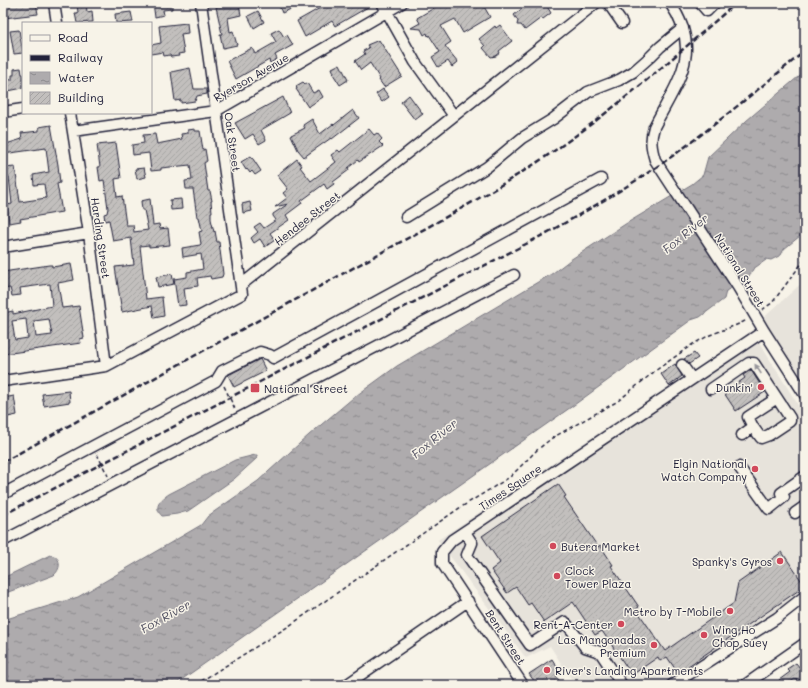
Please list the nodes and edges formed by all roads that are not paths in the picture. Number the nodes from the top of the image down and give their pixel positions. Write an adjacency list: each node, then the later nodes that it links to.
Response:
1 (54, 3): 10 (street)
2 (201, 3): 14 (street, Oak Street)
3 (402, 3): 9 (street, Ryerson Avenue)
4 (596, 3): 17 (street, Hendee Street)
5 (608, 3): 11 (street)
6 (700, 3): 7 (street)
7 (715, 3)
8 (676, 5): 12 (street, National Street)
9 (384, 7): 14 (street, Ryerson Avenue); 17 (street)
10 (57, 22)
11 (622, 23)
12 (683, 28): 20 (street); 25 (street, National Street)
13 (22, 109): 15 (street)
14 (216, 111): 18 (street, Ryerson Avenue); 24 (street, Oak Street)
15 (3, 112)
16 (70, 114): 18 (street, Harding Street)
17 (454, 116): 24 (street, Hendee Street)
18 (73, 131): 21 (street, Harding Street)
19 (601, 179): 37 (street)
20 (406, 217)
21 (89, 233): 22 (street); 27 (street, Harding Street)
22 (3, 247)
23 (514, 275): 41 (street)
24 (241, 285): 27 (street, Hendee Street)
25 (764, 331): 28 (street, Times Square); 31 (street, National Street)
26 (682, 365): 28 (street)
27 (106, 366): 29 (street, Hendee Street)
28 (692, 379): 40 (street, Times Square)
29 (3, 382)
30 (711, 390): 32 (street, one-way to 30)
31 (805, 394)
32 (777, 398): 33 (street); 33 (street)
33 (753, 426): 34 (street)
34 (742, 435)
35 (739, 467): 36 (street)
36 (805, 476)
37 (3, 494)
38 (805, 506): 39 (street)
39 (795, 513)
40 (465, 532): 43 (street, Times Square); 47 (street)
41 (3, 541)
42 (805, 596): 48 (street)
43 (468, 601): 45 (street); 46 (street, Bent Street)
44 (805, 643): 49 (street)
45 (346, 685)
46 (523, 685)
47 (622, 685)
48 (672, 685)
49 (745, 685)

